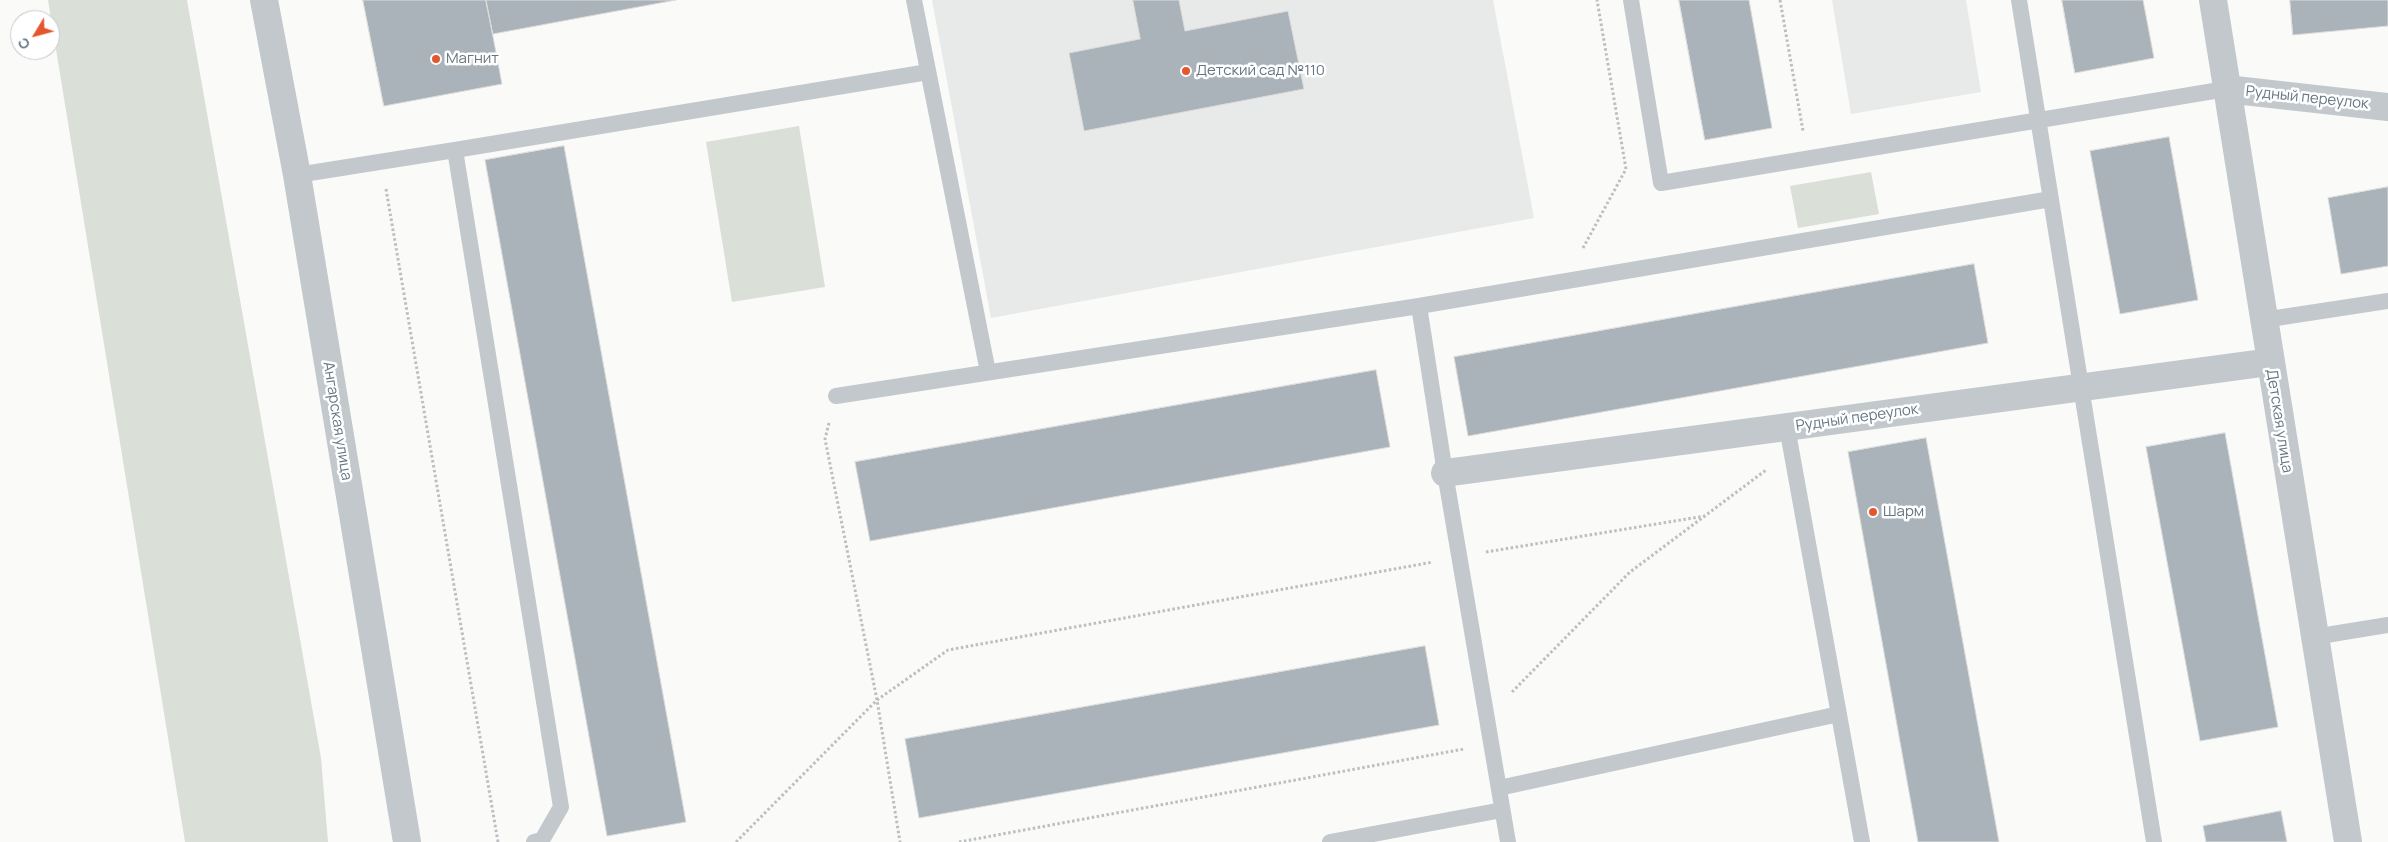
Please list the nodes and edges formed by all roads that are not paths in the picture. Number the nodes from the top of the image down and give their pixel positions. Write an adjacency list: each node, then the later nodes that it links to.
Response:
1 (264, 0): 11 (street, Ангарская улица)
2 (914, 0): 6 (lane)
3 (1630, 0): 9 (lane)
4 (2019, 0): 9 (lane)
5 (2213, 0): 7 (street, Детская улица)
6 (928, 72): 10 (lane); 17 (lane)
7 (2226, 89): 8 (street, Рудный переулок); 9 (lane); 15 (street, Детская улица)
8 (2388, 107)
9 (2038, 120): 12 (lane)
10 (454, 150): 11 (lane); 28 (lane)
11 (297, 175): 27 (street, Ангарская улица)
12 (2051, 199): 14 (lane); 18 (lane)
13 (2388, 301): 15 (lane)
14 (1419, 306): 17 (lane); 21 (lane)
15 (2263, 320): 16 (street, Детская улица)
16 (2270, 362): 18 (street, Рудный переулок); 23 (street, Детская улица)
17 (988, 372): 19 (lane)
18 (2081, 388): 20 (street, Рудный переулок); 32 (lane)
19 (836, 396)
20 (1790, 439): 21 (street, Рудный переулок); 24 (lane)
21 (1445, 473): 25 (lane)
22 (2388, 625): 23 (lane)
23 (2314, 637): 33 (street, Детская улица)
24 (1840, 714): 25 (lane); 31 (lane)
25 (1499, 788): 26 (lane)
26 (1502, 810): 29 (lane); 30 (lane)
27 (407, 842)
28 (534, 842)
29 (1330, 842)
30 (1508, 842)
31 (1862, 842)
32 (2154, 842)
33 (2348, 842)

